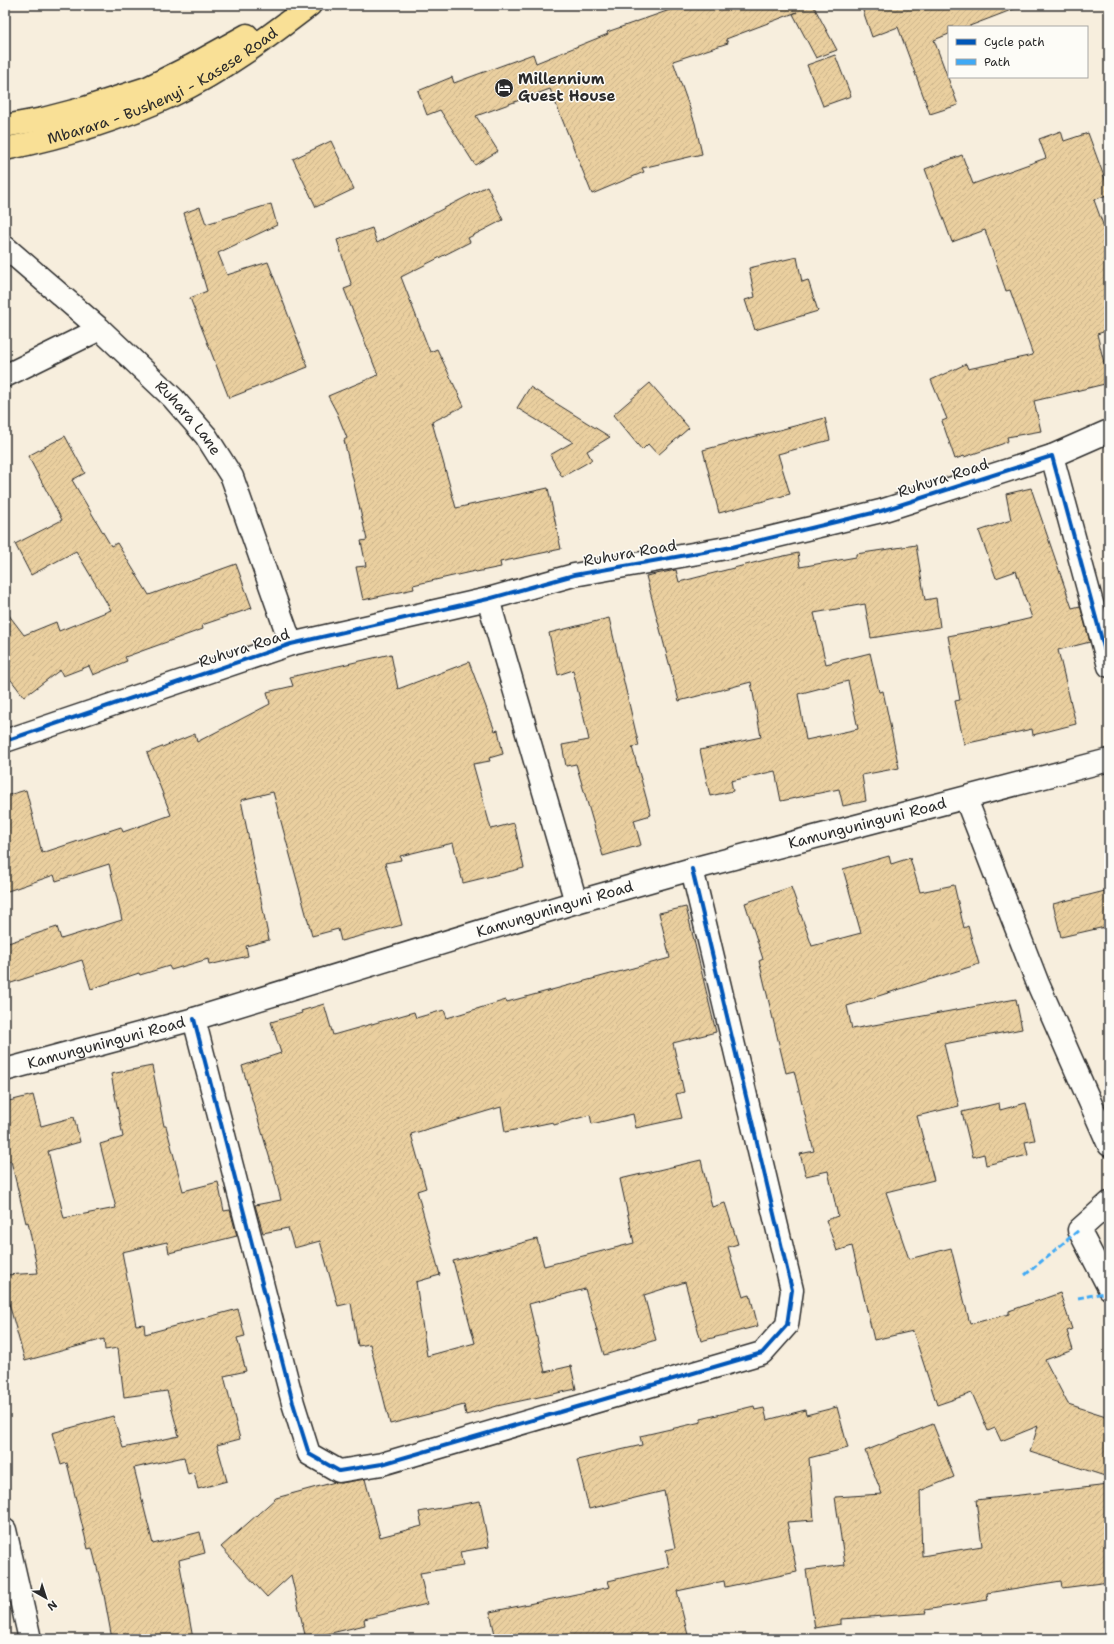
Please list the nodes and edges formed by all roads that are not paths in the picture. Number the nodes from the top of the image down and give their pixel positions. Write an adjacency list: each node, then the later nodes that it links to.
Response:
1 (297, 5): 3 (main road, Mbarara - Bushenyi - Kasese Road)
2 (310, 5): 4 (main road, Mbarara - Bushenyi - Kasese Road)
3 (5, 126)
4 (5, 149)
5 (5, 247): 6 (street, Ruhara Lane)
6 (100, 329): 7 (street); 11 (street, Ruhara Lane)
7 (5, 376)
8 (1109, 431): 9 (street, Ruhura Road)
9 (1052, 456): 10 (street, Ruhura Road); 12 (street)
10 (488, 599): 11 (street, Ruhura Road); 17 (street)
11 (291, 644): 13 (street, Ruhura Road)
12 (1109, 666)
13 (5, 741)
14 (1109, 760): 15 (street, Kamunguninguni Road)
15 (966, 799): 16 (street, Kamunguninguni Road); 20 (street)
16 (692, 869): 17 (street, Kamunguninguni Road); 18 (street)
17 (576, 902): 18 (street, Kamunguninguni Road)
18 (194, 1019): 19 (street, Kamunguninguni Road)
19 (5, 1070)
20 (1109, 1145)
21 (1109, 1203): 22 (street)
22 (1109, 1288)
23 (5, 1530): 24 (street)
24 (30, 1639)

